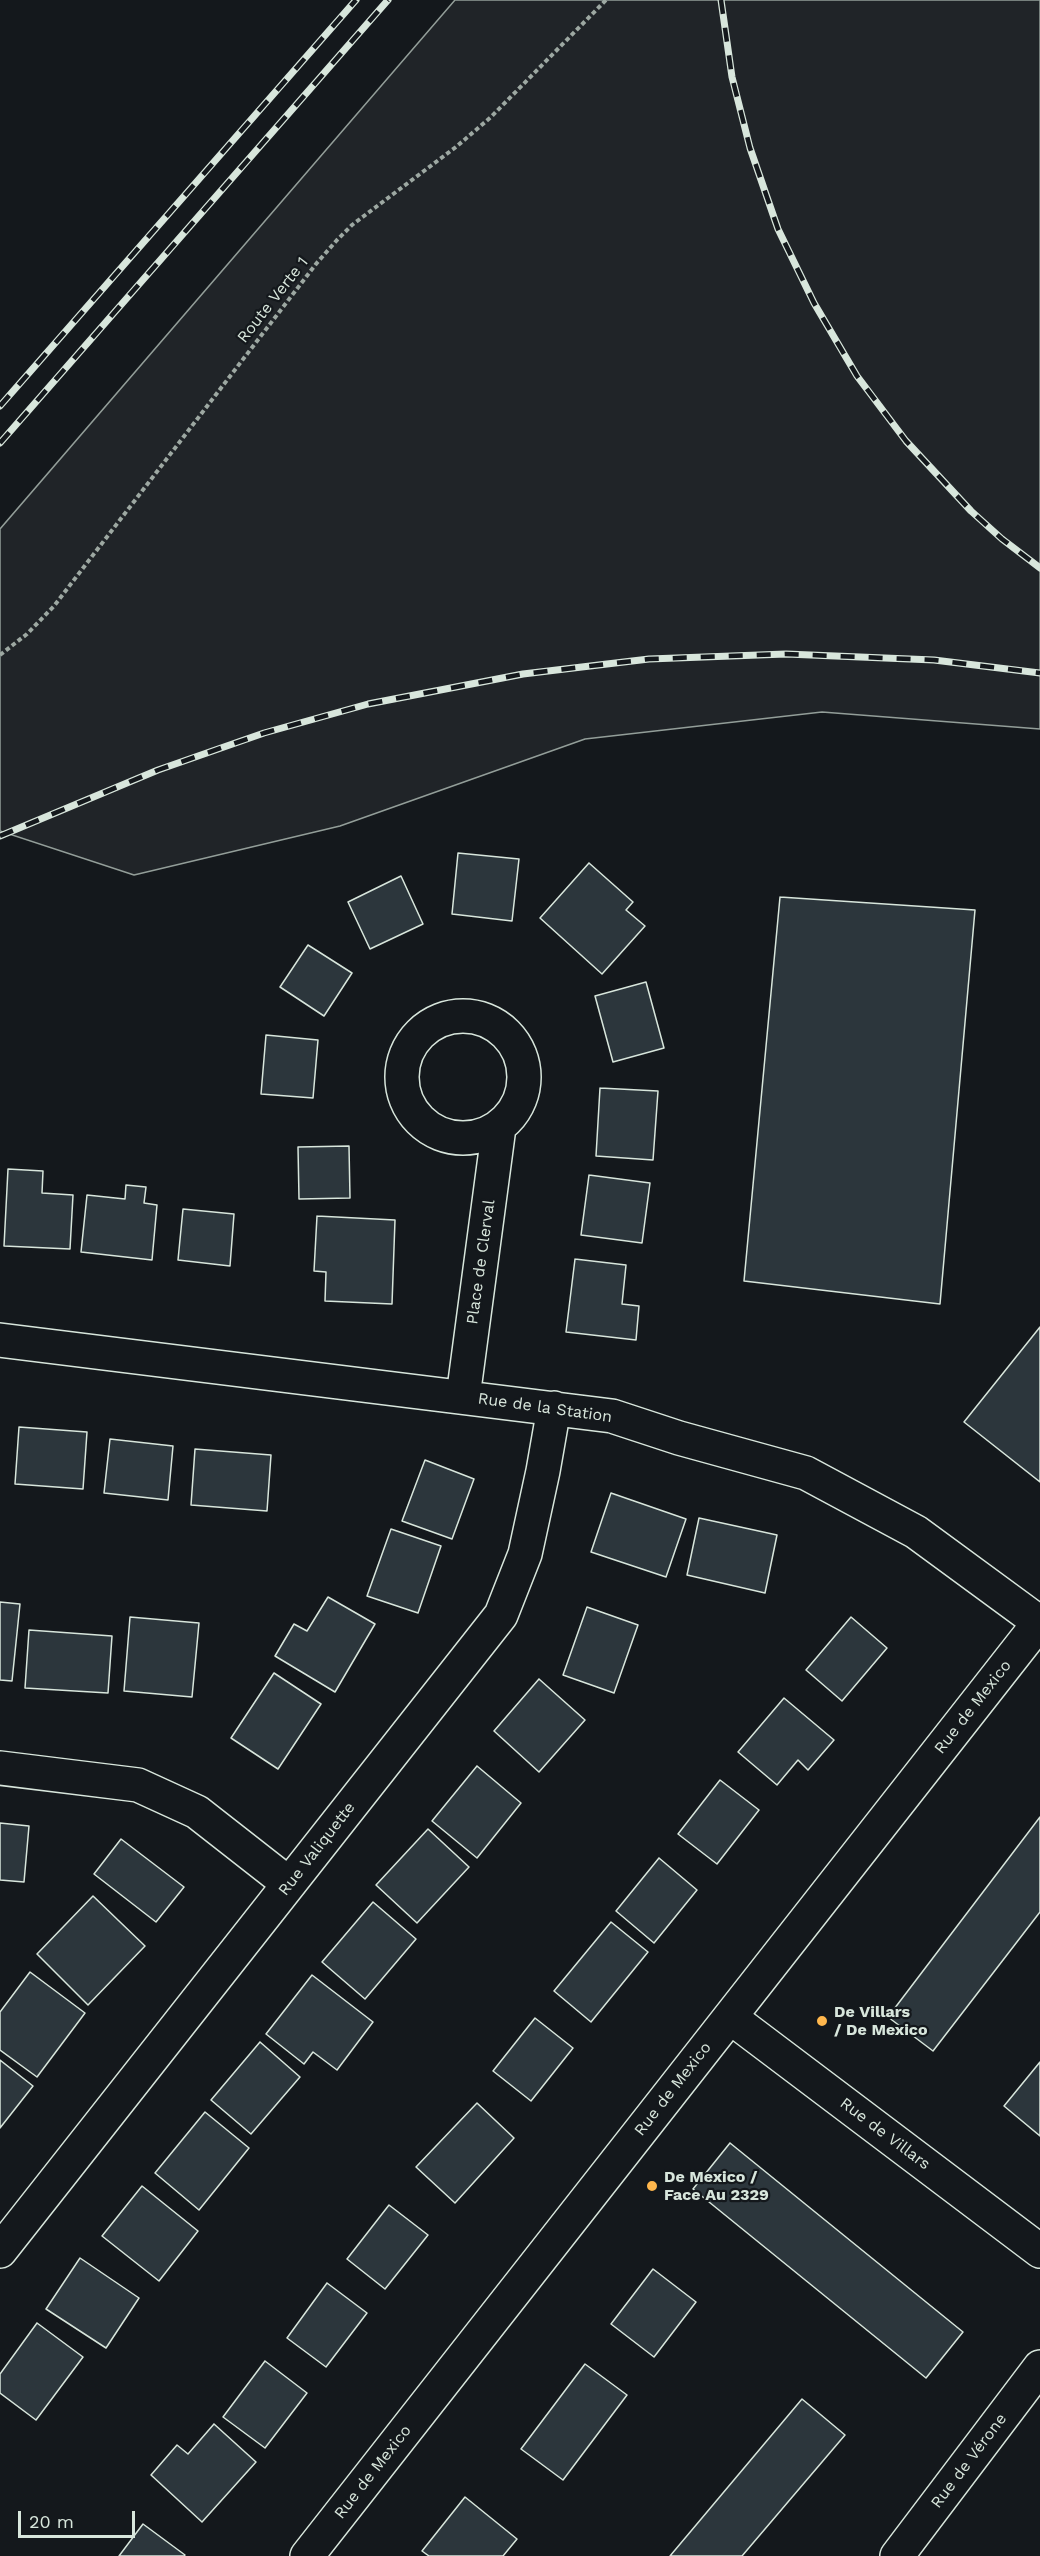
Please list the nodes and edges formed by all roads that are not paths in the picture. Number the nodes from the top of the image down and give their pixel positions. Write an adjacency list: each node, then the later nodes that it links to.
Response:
1 (499, 1127): 3 (street, Place de Clerval)
2 (0, 1340): 3 (street, Rue de la Station)
3 (463, 1397): 4 (street, Rue de la Station)
4 (554, 1408): 5 (street, Rue de la Station); 7 (street, Rue Valiquette)
5 (1040, 1623): 8 (street, Rue de Mexico)
6 (0, 1768): 7 (street)
7 (289, 1884): 9 (street, Rue Valiquette)
8 (730, 2017): 10 (street, Rue de Villars); 12 (street, Rue de Mexico)
9 (0, 2251)
10 (1040, 2251)
11 (1040, 2367): 13 (street, Rue de Vérone)
12 (308, 2556)
13 (897, 2556)

